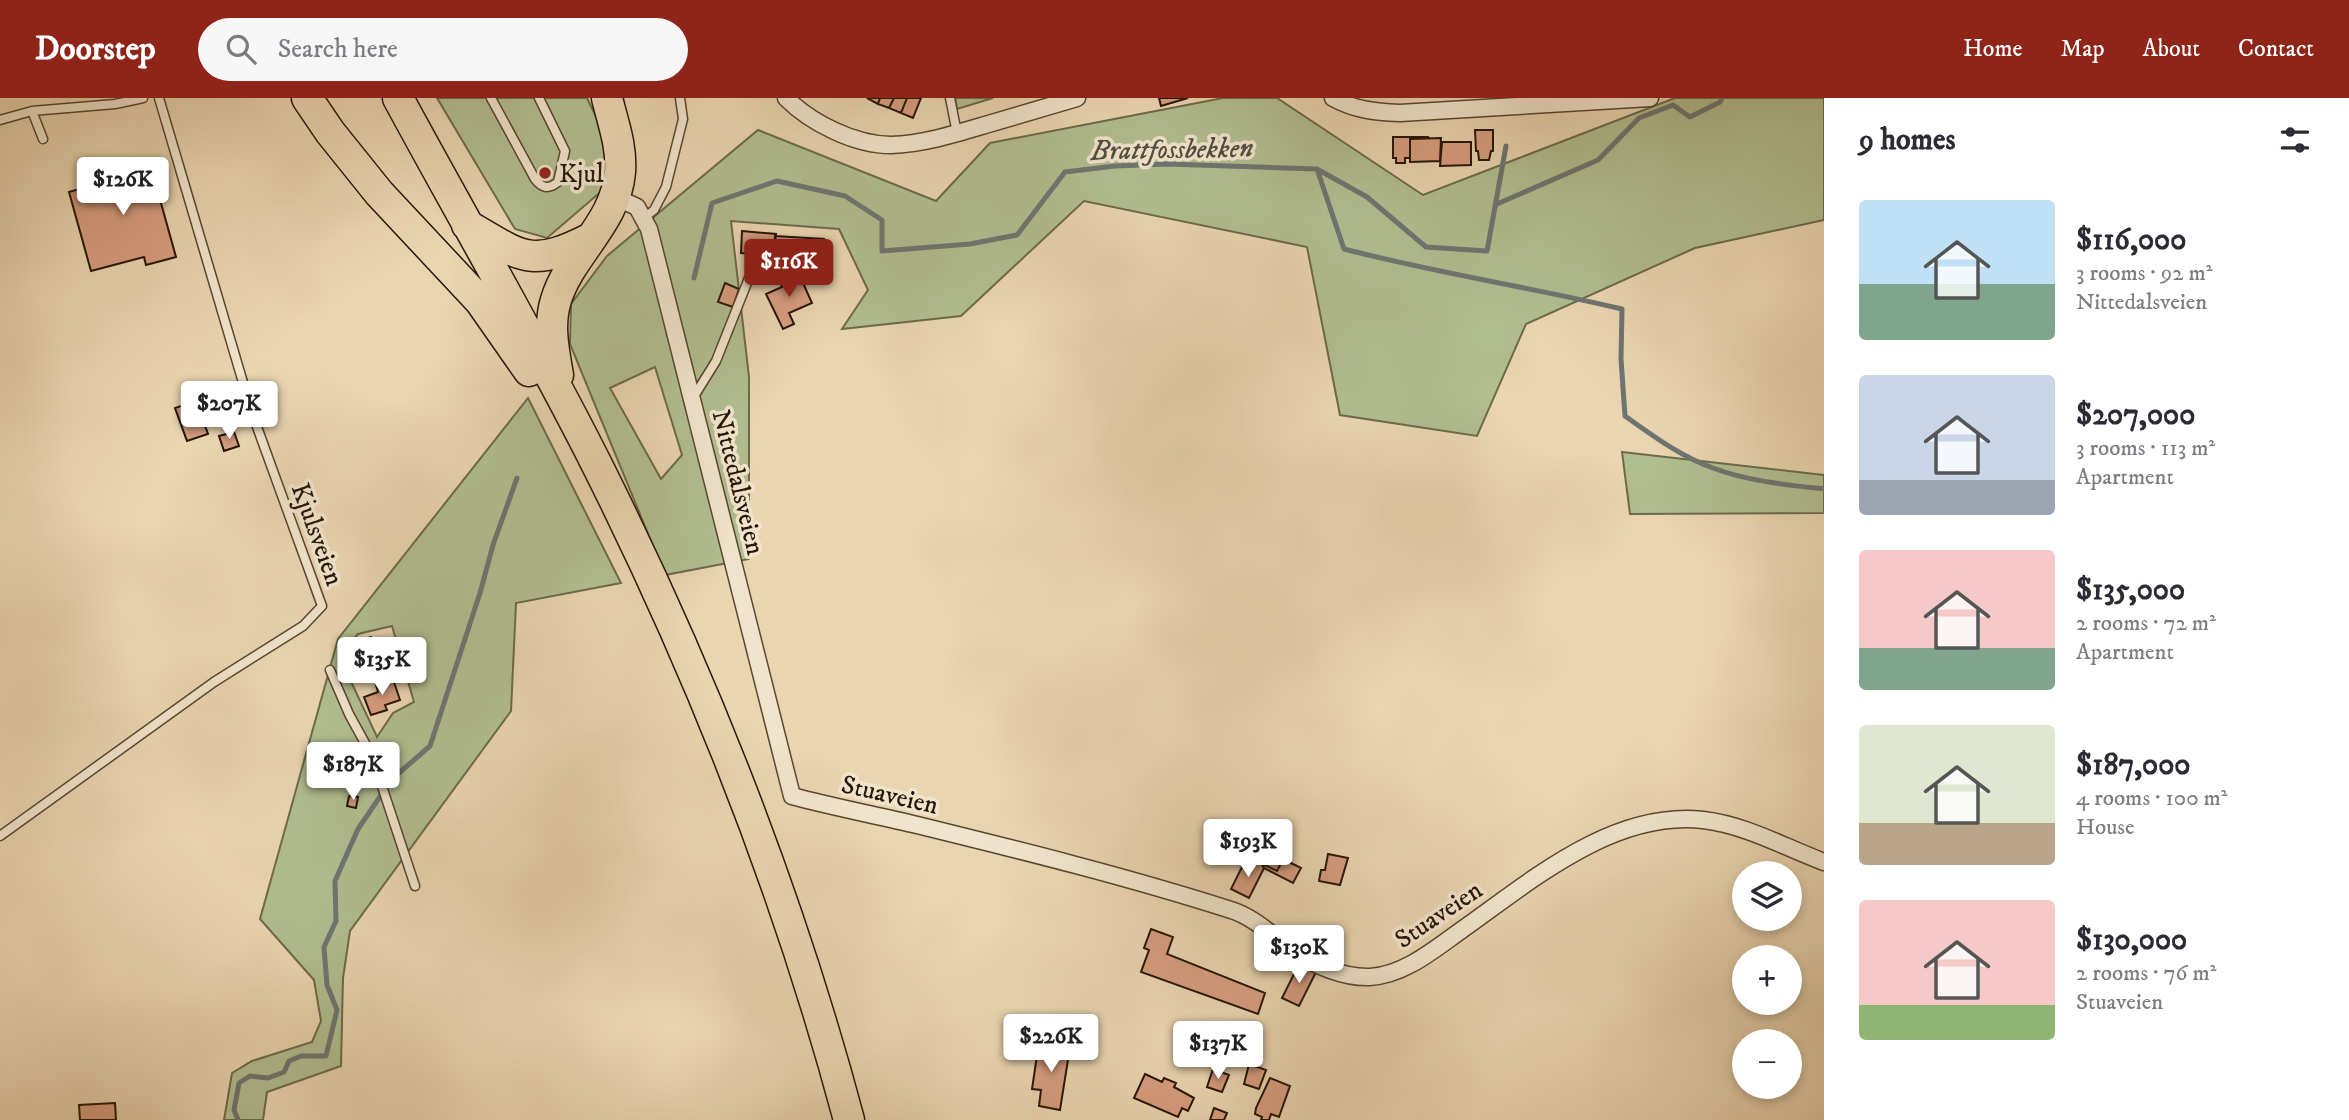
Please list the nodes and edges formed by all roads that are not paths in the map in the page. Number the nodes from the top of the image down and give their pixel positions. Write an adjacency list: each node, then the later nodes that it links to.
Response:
1 (143, 98): 15 (lane)
2 (159, 98): 29 (lane, Kjulsveien)
3 (307, 98): 26 (highway)
4 (398, 98): 21 (highway)
5 (491, 98): 6 (lane)
6 (540, 98)
7 (680, 98): 20 (lane)
8 (786, 98): 17 (street)
9 (950, 98): 17 (lane)
10 (1077, 98): 17 (street)
11 (1333, 98): 14 (street)
12 (1650, 98): 14 (street)
13 (606, 99): 19 (highway)
14 (1592, 99)
15 (32, 111): 16 (lane); 18 (lane)
16 (0, 120)
17 (957, 133)
18 (43, 139)
19 (615, 197): 20 (street); 22 (highway)
20 (644, 218): 24 (street, Nittedalsveien)
21 (467, 224): 22 (highway); 25 (highway)
22 (591, 238): 25 (highway)
23 (749, 278): 24 (lane)
24 (693, 398): 28 (street, Nittedalsveien)
25 (563, 400): 26 (highway)
26 (598, 467): 32 (highway)
27 (330, 670): 31 (lane)
28 (792, 796): 30 (street, Stuaveien)
29 (0, 836)
30 (1824, 862)
31 (415, 887)
32 (849, 1120)

